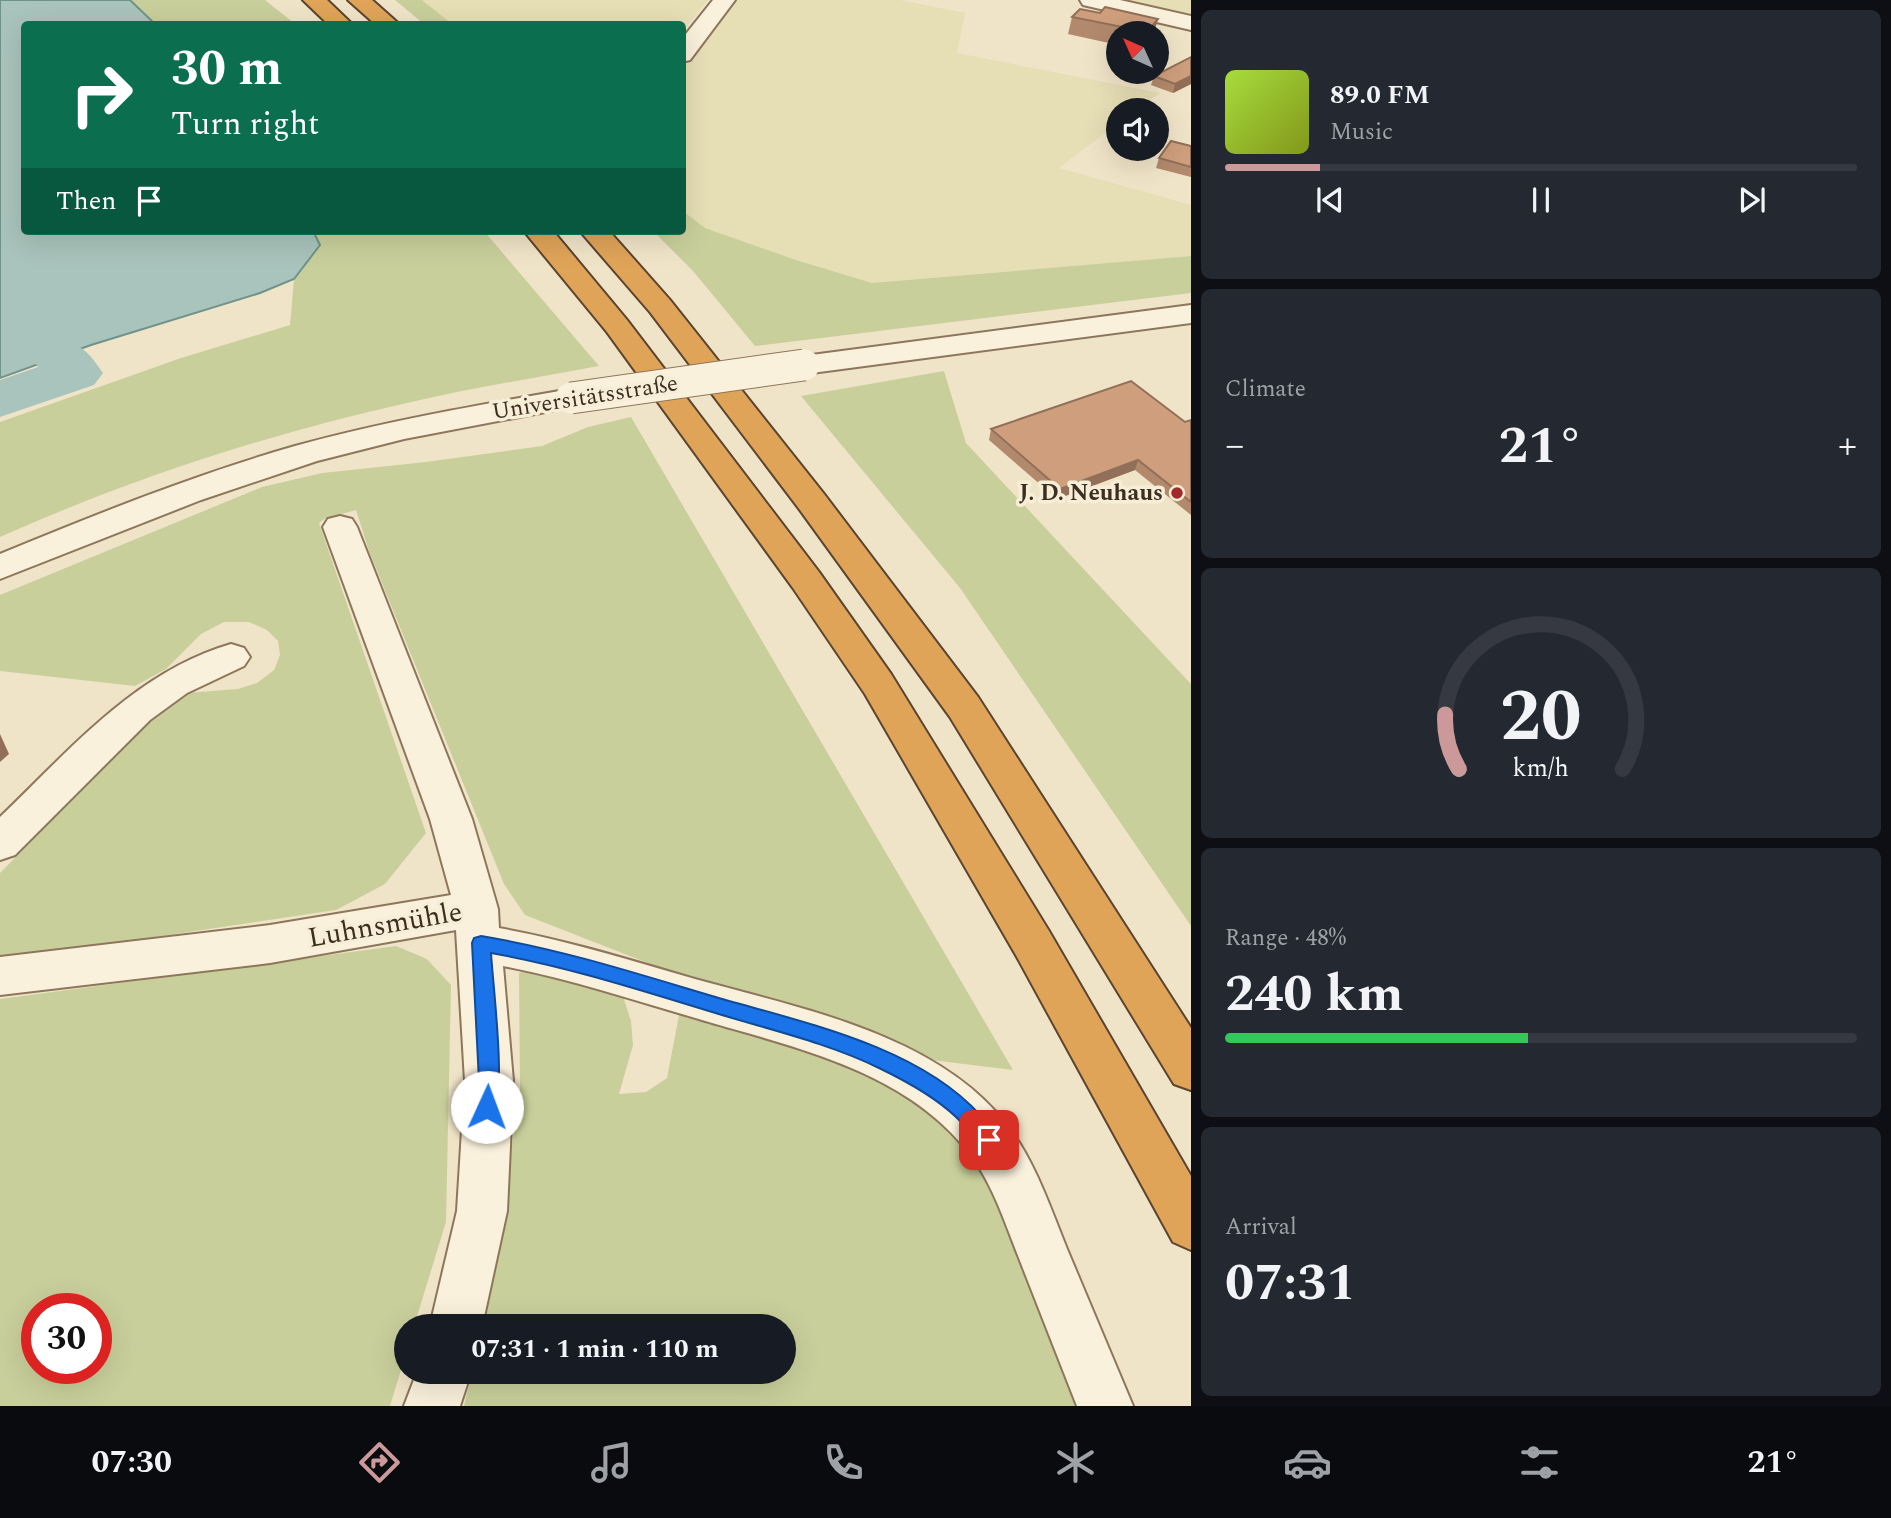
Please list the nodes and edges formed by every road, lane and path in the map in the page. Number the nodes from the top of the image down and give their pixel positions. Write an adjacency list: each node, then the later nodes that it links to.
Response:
1 (314, 0): 5 (highway)
2 (359, 0): 6 (highway)
3 (724, 0): 8 (street)
4 (1091, 0): 7 (street)
5 (338, 21)
6 (384, 21)
7 (1191, 23)
8 (686, 50)
9 (541, 235): 19 (highway)
10 (598, 235): 18 (highway)
11 (1191, 314): 13 (street, Universitätsstraße, bridge)
12 (340, 527): 16 (street)
13 (0, 567)
14 (231, 657): 15 (street)
15 (0, 843)
16 (479, 926): 17 (street, Luhnsmühle); 20 (street, Luhnsmühle); 23 (street)
17 (0, 976)
18 (1191, 1069)
19 (1191, 1225)
20 (459, 1314)
21 (440, 1384): 22 (street)
22 (432, 1406)
23 (1105, 1406)

